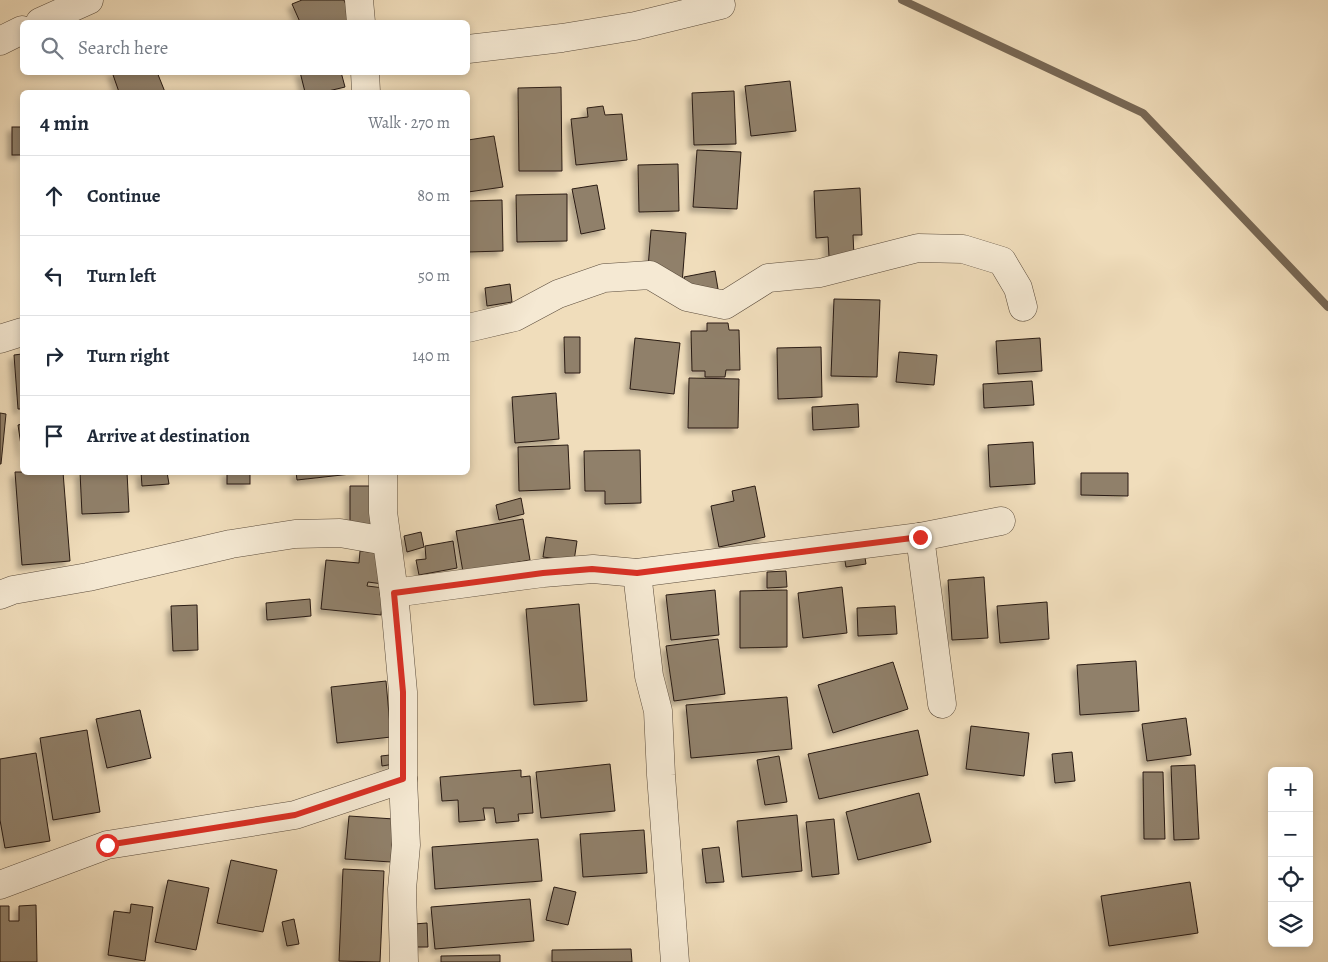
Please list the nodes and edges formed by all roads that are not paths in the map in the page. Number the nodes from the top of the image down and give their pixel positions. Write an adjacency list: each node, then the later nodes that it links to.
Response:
1 (89, 0): 4 (street)
2 (359, 0): 5 (street)
3 (721, 6): 8 (street)
4 (44, 20)
5 (361, 20)
6 (20, 31): 7 (street)
7 (0, 41)
8 (470, 49)
9 (365, 75): 10 (street)
10 (366, 90)
11 (1023, 307): 12 (street)
12 (470, 328)
13 (20, 333): 14 (street)
14 (0, 339)
15 (383, 475): 18 (street)
16 (1001, 521): 17 (street)
17 (920, 537): 19 (street); 22 (street)
18 (386, 541): 20 (street); 21 (street)
19 (637, 573): 20 (street); 26 (street)
20 (394, 593): 23 (street)
21 (0, 595)
22 (942, 704)
23 (403, 779): 24 (street); 25 (street)
24 (0, 885)
25 (404, 962)
26 (674, 962)

